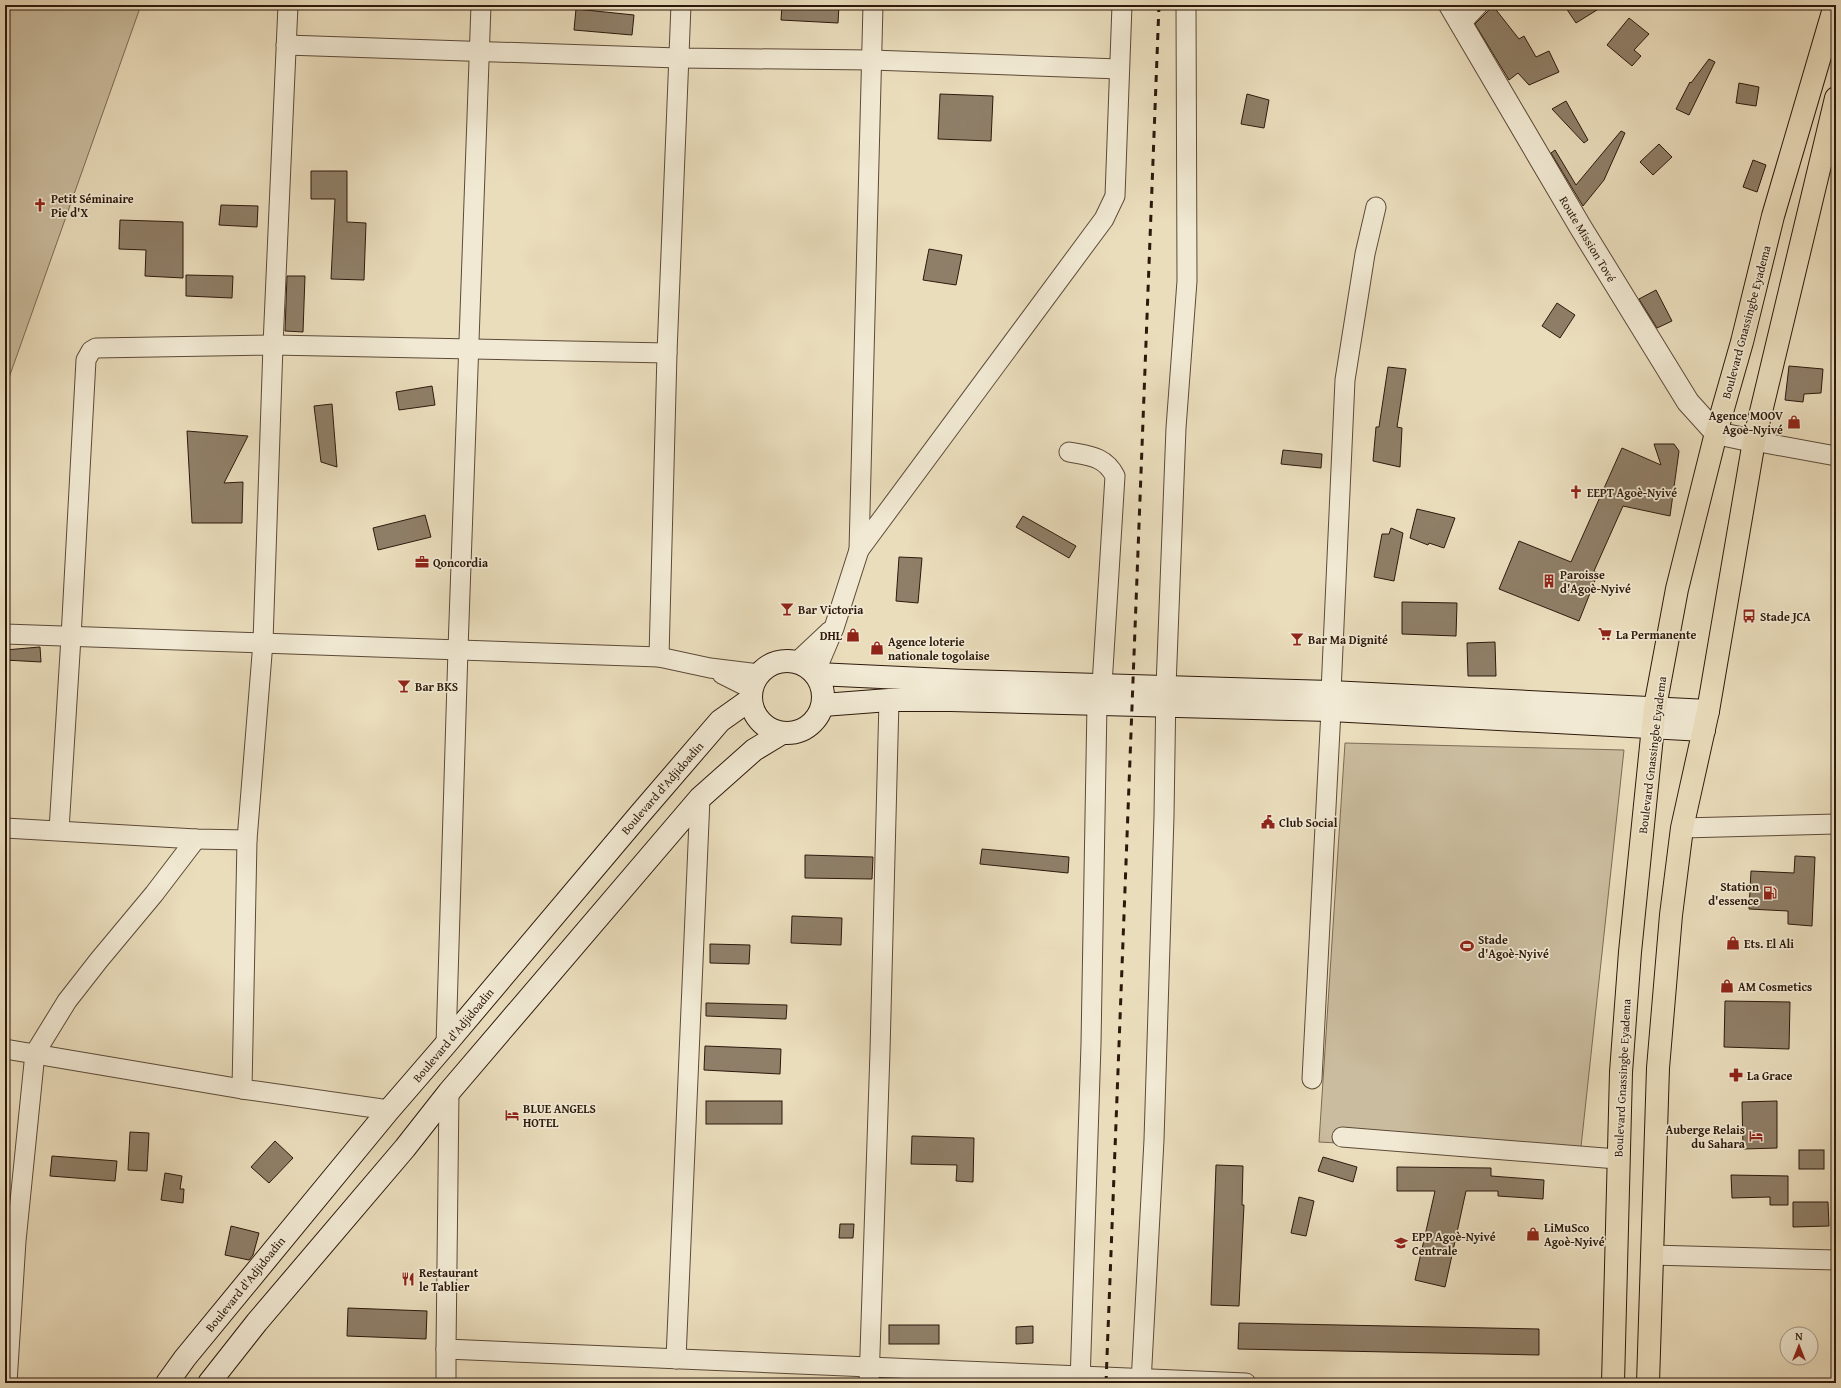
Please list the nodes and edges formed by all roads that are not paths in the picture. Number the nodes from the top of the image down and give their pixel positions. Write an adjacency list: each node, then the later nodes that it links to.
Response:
1 (288, 5): 11 (street)
2 (481, 5): 12 (street)
3 (681, 5): 13 (street)
4 (873, 5): 14 (street)
5 (1122, 5): 15 (street)
6 (1186, 5): 34 (street)
7 (1450, 5): 10 (main road, Route Mission Tové)
8 (1478, 5): 10 (street)
9 (1835, 5): 21 (highway, Boulevard Gnassingbe Eyadema)
10 (1461, 23): 21 (main road, Route Mission Tové)
11 (286, 45): 12 (street); 18 (street)
12 (479, 52): 13 (street); 19 (street)
13 (678, 58): 14 (street); 20 (street)
14 (872, 60): 15 (street); 25 (street)
15 (1119, 69): 25 (street)
16 (1836, 98): 22 (highway)
17 (1376, 208): 36 (street)
18 (273, 345): 19 (street); 27 (street); 28 (street)
19 (469, 349): 20 (street); 29 (street)
20 (667, 353): 30 (street)
21 (1716, 433): 22 (main road); 38 (highway, Boulevard Gnassingbe Eyadema)
22 (1754, 441): 24 (street); 39 (highway)
23 (1069, 452): 33 (street)
24 (1836, 456)
25 (859, 550): 31 (street)
26 (5, 634): 27 (street)
27 (71, 637): 28 (street); 45 (street)
28 (263, 642): 29 (street); 47 (street)
29 (458, 649): 30 (street); 48 (street)
30 (659, 657): 32 (street)
31 (810, 670): 32 (main road); 33 (main road); 37 (main road)
32 (754, 687): 40 (main road); 48 (main road, Boulevard d'Adjidoadin)
33 (1099, 694): 34 (main road); 35 (main road); 62 (street)
34 (1166, 697): 36 (main road); 63 (street)
35 (889, 700): 37 (main road); 61 (street)
36 (1331, 701): 38 (main road); 51 (street)
37 (823, 705): 40 (main road)
38 (1654, 717): 39 (main road); 56 (highway, Boulevard Gnassingbe Eyadema)
39 (1706, 720): 44 (highway)
40 (782, 733): 41 (main road)
41 (700, 798): 53 (main road); 60 (street)
42 (1836, 824): 44 (street)
43 (5, 828): 45 (street)
44 (1682, 828): 57 (highway)
45 (59, 830): 46 (street)
46 (196, 839): 47 (street); 50 (street)
47 (247, 840): 52 (street)
48 (446, 1044): 54 (main road, Boulevard d'Adjidoadin)
49 (5, 1049): 50 (street)
50 (35, 1053): 52 (street); 64 (street)
51 (1312, 1080)
52 (242, 1089): 54 (street)
53 (450, 1092): 59 (street); 66 (main road)
54 (389, 1110): 65 (main road, Boulevard d'Adjidoadin)
55 (1342, 1137): 56 (street)
56 (1617, 1159): 69 (highway, Boulevard Gnassingbe Eyadema)
57 (1651, 1255): 58 (street); 70 (highway)
58 (1836, 1260)
59 (446, 1349): 60 (street); 67 (street)
60 (676, 1359): 61 (street)
61 (869, 1375): 62 (street)
62 (1080, 1380): 63 (street)
63 (1141, 1381): 68 (street)
64 (7, 1383)
65 (166, 1383)
66 (209, 1383)
67 (446, 1383)
68 (1246, 1383)
69 (1612, 1383)
70 (1648, 1383)

